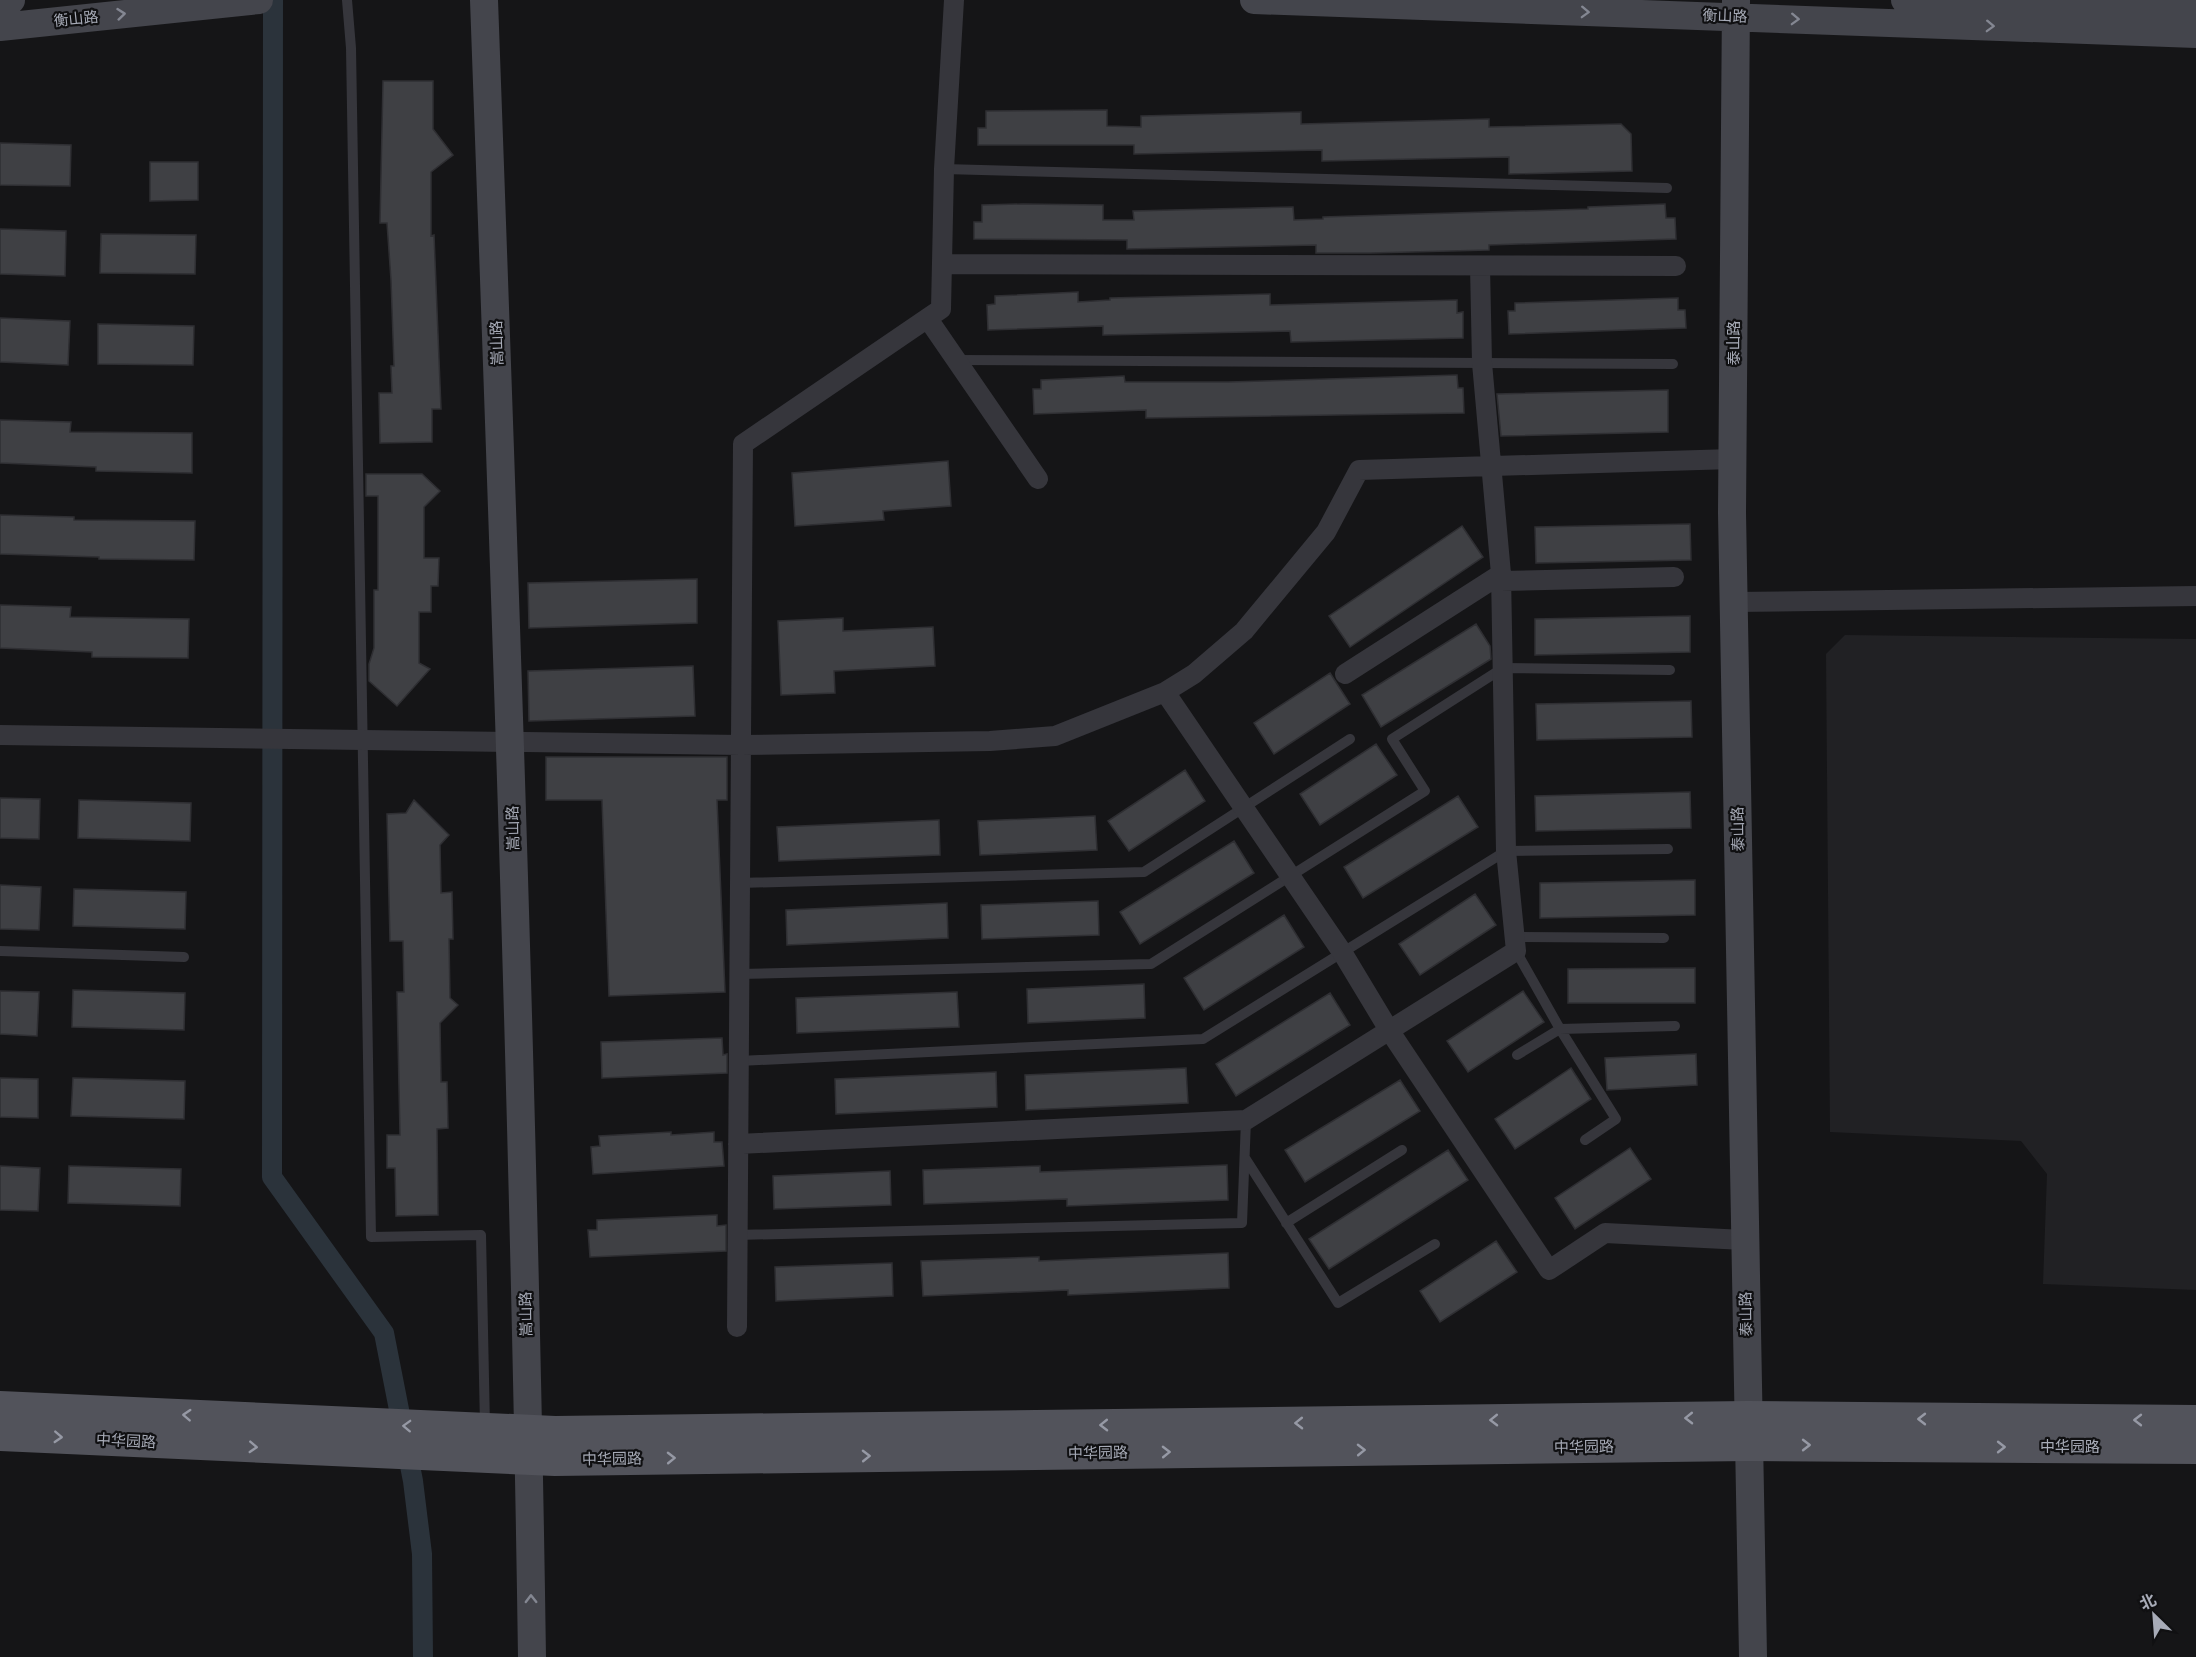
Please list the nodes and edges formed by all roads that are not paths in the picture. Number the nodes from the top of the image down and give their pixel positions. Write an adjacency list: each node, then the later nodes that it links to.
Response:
1 (10, 0): 7 (street)
2 (347, 0): 35 (lane)
3 (484, 0): 36 (street, 嵩山路)
4 (954, 0): 13 (street)
5 (1254, 0): 9 (street, 衡山路, one-way to 9)
6 (1905, 0): 10 (street)
7 (0, 1)
8 (247, 1): 11 (street, 衡山路, one-way to 8)
9 (1736, 8): 12 (street, 衡山路, one-way to 12); 22 (street, 泰山路)
10 (2196, 13)
11 (0, 27)
12 (2196, 34)
13 (944, 170): 14 (lane); 15 (street)
14 (1667, 188)
15 (942, 264): 16 (street); 18 (street)
16 (1480, 266): 17 (street); 20 (street)
17 (1676, 266)
18 (928, 319): 19 (street); 37 (street)
19 (956, 360): 20 (lane); 24 (street)
20 (1482, 363): 21 (lane); 23 (street)
21 (1673, 364)
22 (1732, 459): 23 (street); 28 (street, 泰山路)
23 (1491, 465): 25 (street); 32 (street)
24 (1038, 479)
25 (1501, 577): 26 (street); 29 (street); 31 (street)
26 (1674, 577)
27 (2196, 596): 28 (street)
28 (1734, 602): 61 (street, 泰山路)
29 (1503, 668): 30 (lane); 40 (street); 41 (lane)
30 (1670, 670)
31 (1346, 674)
32 (1165, 692): 37 (street); 38 (street)
33 (0, 735): 35 (street)
34 (1350, 739): 38 (lane)
35 (363, 740): 36 (street); 69 (lane)
36 (511, 742): 37 (street); 70 (street, 嵩山路)
37 (741, 745): 42 (street)
38 (1244, 808): 41 (street); 42 (lane)
39 (1668, 849): 40 (lane)
40 (1506, 851): 44 (street); 46 (lane)
41 (1289, 876): 46 (street); 48 (lane)
42 (740, 883): 48 (street)
43 (1665, 938): 44 (lane)
44 (1515, 944): 50 (lane); 51 (street)
45 (0, 951): 47 (lane)
46 (1342, 952): 51 (street); 53 (lane)
47 (184, 957)
48 (739, 974): 53 (street)
49 (1675, 1026): 50 (lane)
50 (1560, 1029): 52 (lane); 55 (lane)
51 (1389, 1030): 54 (street); 61 (street)
52 (1517, 1055)
53 (739, 1061): 56 (street)
54 (1246, 1120): 56 (street); 58 (lane)
55 (1586, 1140)
56 (738, 1144): 60 (street)
57 (1402, 1150): 59 (lane)
58 (1244, 1158): 59 (lane); 60 (lane)
59 (1286, 1223): 62 (lane)
60 (737, 1235): 63 (street)
61 (1744, 1240): 66 (street, 泰山路)
62 (1435, 1244)
63 (736, 1327)
64 (0, 1407): 68 (main road, 中华园路, one-way to 64)
65 (2196, 1421): 66 (main road, 中华园路, one-way to 66)
66 (1748, 1431): 70 (main road, 中华园路); 71 (main road, 中华园路, one-way to 71); 73 (street, 泰山路)
67 (0, 1435): 68 (main road, 中华园路, one-way to 68)
68 (373, 1438): 69 (main road, 中华园路)
69 (486, 1443): 70 (main road, 中华园路)
70 (529, 1445): 72 (street, 嵩山路, one-way to 70)
71 (2196, 1448)
72 (532, 1657)
73 (1753, 1657)

